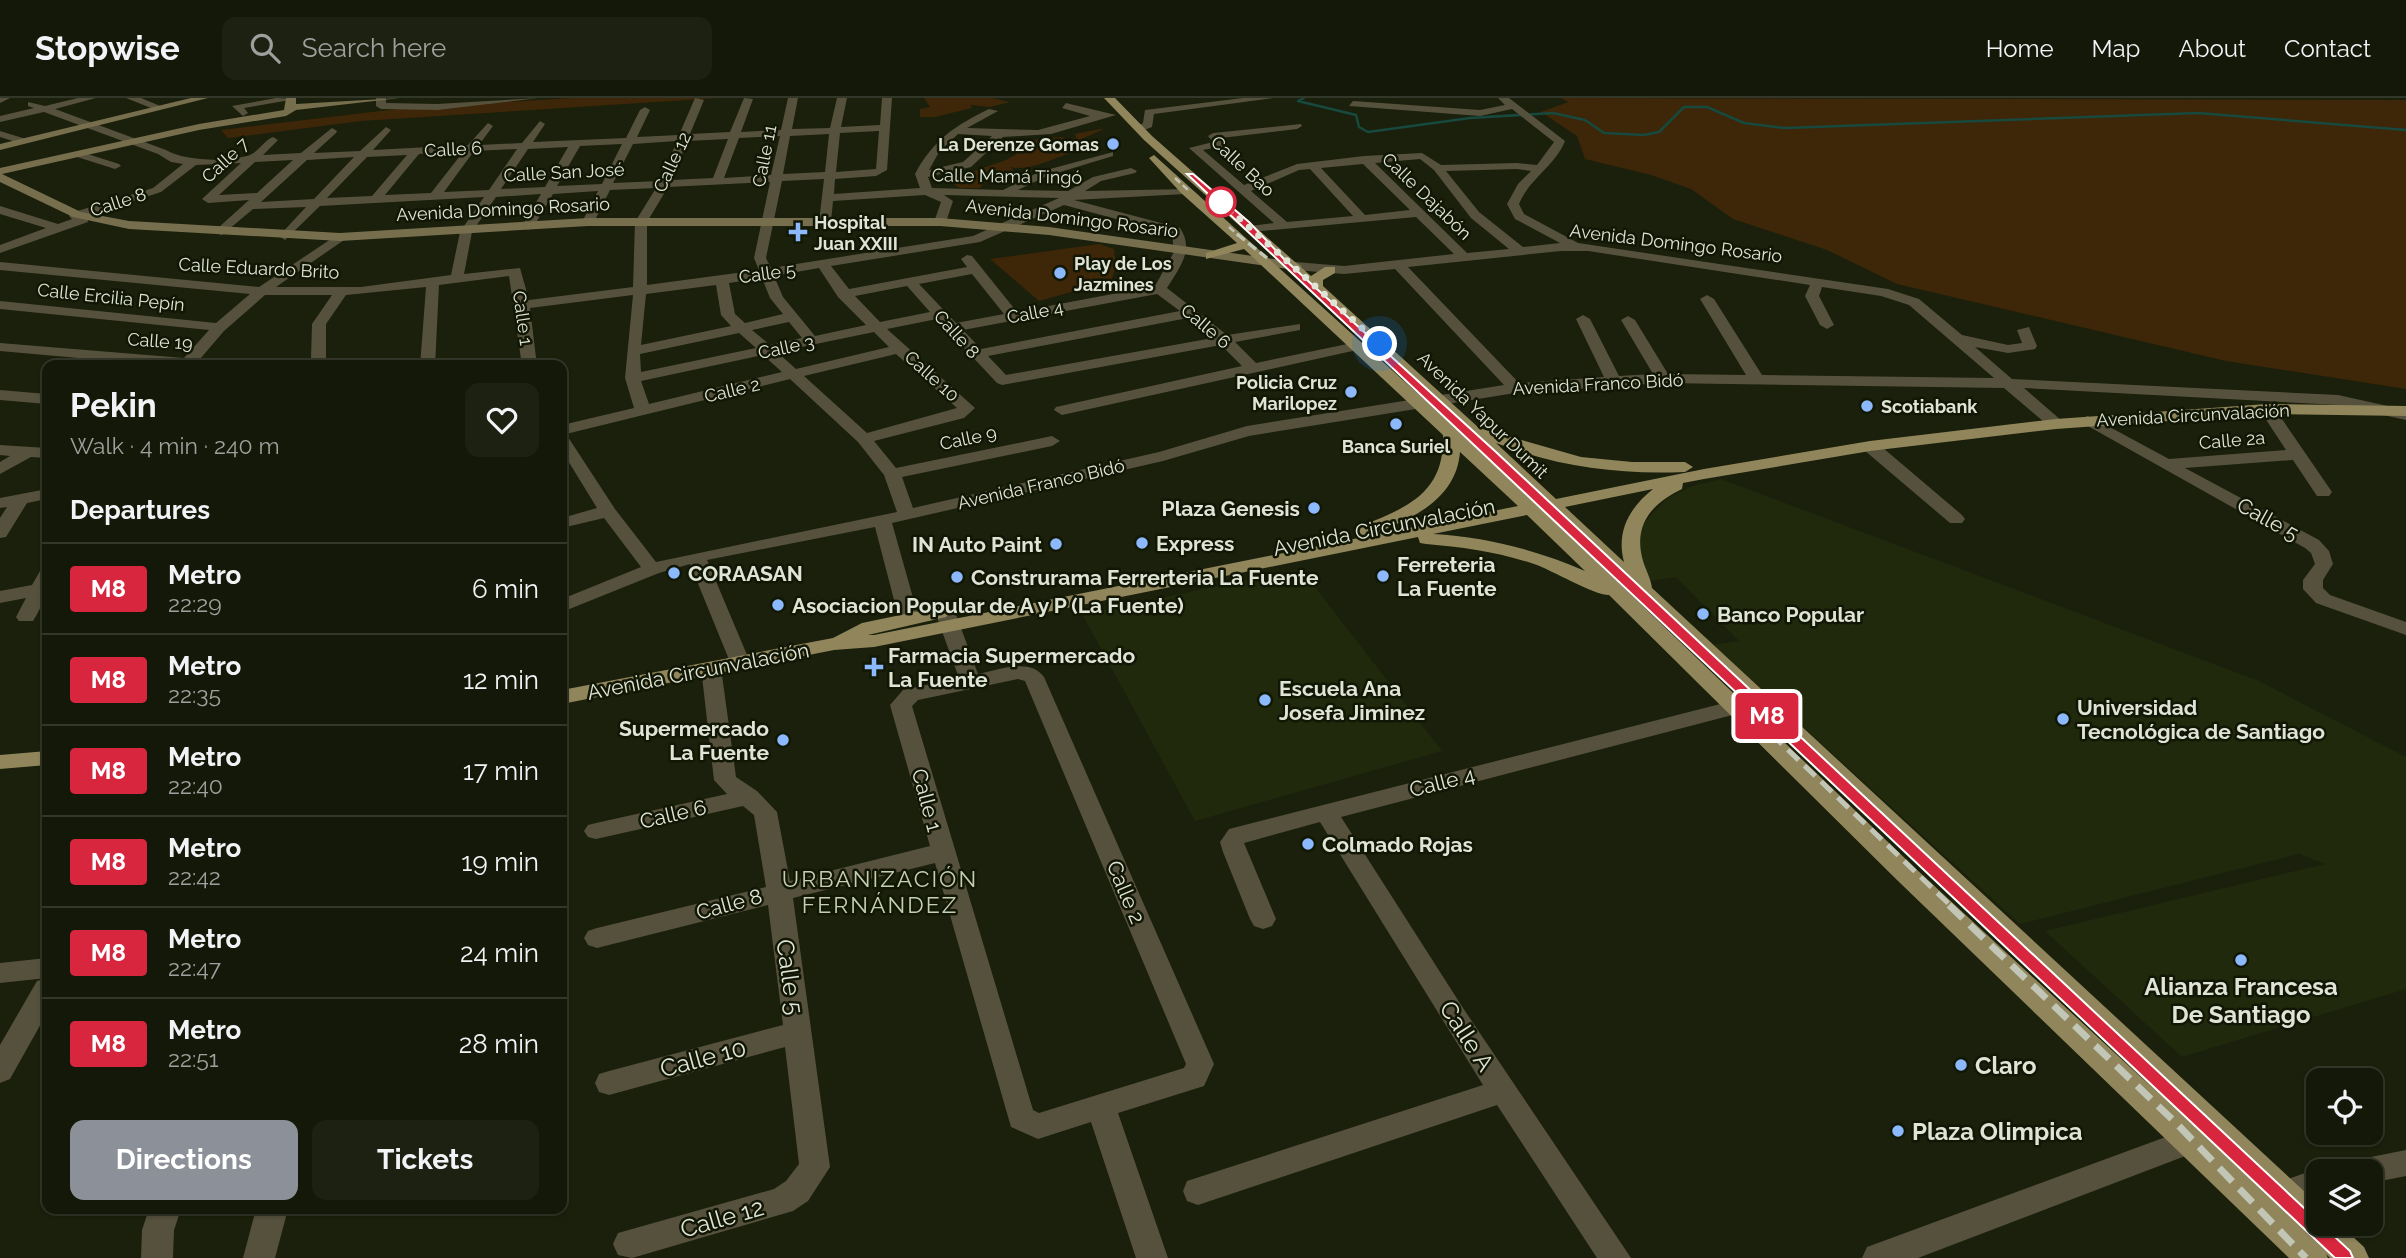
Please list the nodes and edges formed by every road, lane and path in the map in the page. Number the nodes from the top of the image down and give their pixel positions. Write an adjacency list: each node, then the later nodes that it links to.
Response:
1 (5, 98): 17 (street)
2 (91, 98): 24 (street)
3 (131, 98): 25 (street)
4 (203, 98): 25 (main road)
5 (395, 98): 14 (main road)
6 (534, 98): 14 (street)
7 (793, 98): 47 (street, Calle 11)
8 (842, 98): 43 (street)
9 (887, 98): 39 (street)
10 (1109, 98): 41 (main road, Avenida Yapur Dumit)
11 (1185, 98): 26 (street)
12 (1268, 98): 26 (street)
13 (1503, 98): 27 (street)
14 (381, 99): 21 (main road)
15 (748, 99): 49 (street)
16 (1096, 99): 32 (main road, Avenida Yapur Dumit)
17 (0, 100)
18 (699, 100): 50 (street, Calle 12)
19 (1140, 101): 30 (street)
20 (32, 104): 24 (street, Calle 6)
21 (290, 104): 31 (street); 55 (main road)
22 (1353, 104): 27 (street)
23 (1066, 106): 32 (street)
24 (46, 108): 33 (street); 37 (street, Calle 6)
25 (160, 108): 37 (main road)
26 (1191, 108): 30 (street)
27 (1517, 108): 35 (street)
28 (645, 110): 52 (street)
29 (993, 111): 45 (street)
30 (1149, 111): 41 (street)
31 (243, 113)
32 (1105, 115): 40 (street); 88 (main road, Avenida Yapur Dumit)
33 (0, 119)
34 (1515, 122): 35 (street)
35 (1539, 123): 73 (street)
36 (540, 124): 58 (street)
37 (92, 125): 54 (main road); 55 (street, Calle 6)
38 (488, 126): 60 (street)
39 (885, 128): 43 (street, Calle 6); 77 (street, Calle San José)
40 (1000, 129): 45 (street); 76 (street)
41 (1139, 129): 111 (main road, Avenida Yapur Dumit)
42 (386, 130): 63 (street)
43 (835, 130): 47 (street, Calle 6); 77 (street)
44 (332, 131): 65 (street)
45 (952, 131): 76 (street)
46 (1297, 131): 57 (street)
47 (786, 133): 49 (street, Calle 6); 79 (street, Calle 11)
48 (0, 134): 54 (street)
49 (733, 135): 50 (street, Calle 6); 82 (street)
50 (684, 137): 52 (street, Calle 6); 83 (street, Calle 12)
51 (434, 138): 61 (street)
52 (629, 139): 56 (street, Calle 6); 84 (street)
53 (273, 140): 66 (street, Calle 7)
54 (22, 141): 59 (main road)
55 (133, 141): 62 (main road); 68 (street, Calle 6)
56 (576, 143): 58 (street, Calle 6); 85 (street)
57 (1219, 144): 71 (street); 89 (street, Calle Bao)
58 (525, 145): 60 (street, Calle 6); 90 (street)
59 (0, 147)
60 (473, 148): 61 (street, Calle 6); 92 (street)
61 (417, 151): 63 (street, Calle 6); 95 (street)
62 (78, 153): 70 (street); 74 (main road)
63 (363, 154): 65 (street, Calle 6); 96 (street)
64 (1109, 154): 87 (street)
65 (306, 156): 66 (street, Calle 6); 91 (street)
66 (253, 158): 68 (street, Calle 6); 91 (street, Calle 7)
67 (1364, 159): 69 (street); 72 (street); 99 (street, Calle Dajabón)
68 (193, 162): 101 (street, Calle 8)
69 (1312, 165): 89 (street); 100 (street)
70 (115, 166)
71 (1242, 166)
72 (1438, 168): 73 (street); 80 (street)
73 (1539, 169): 118 (street)
74 (0, 171)
75 (1131, 171): 93 (street, Calle 5)
76 (921, 174): 86 (street)
77 (831, 176): 79 (street, Calle San José); 94 (street)
78 (0, 177): 101 (main road, Avenida Domingo Rosario)
79 (778, 178): 82 (street, Calle San José); 102 (street, Calle 11)
80 (1446, 179): 81 (street); 121 (street)
81 (1484, 180)
82 (717, 182): 83 (street, Calle San José)
83 (664, 185): 84 (street, Calle San José); 104 (street, Calle 12)
84 (606, 187): 85 (street, Calle San José); 103 (street)
85 (548, 191): 90 (street, Calle San José); 108 (street)
86 (927, 191): 87 (street, Calle Mamá Tingó); 94 (street, Calle Mamá Tingó); 106 (street)
87 (1007, 191): 93 (street, Calle Mamá Tingó)
88 (1185, 191): 93 (street, Calle Mamá Tingó); 117 (main road, Avenida Yapur Dumit)
89 (1241, 191): 107 (street, Calle Bao)
90 (491, 194): 92 (street, Calle San José); 113 (street)
91 (261, 196): 97 (street)
92 (434, 197): 95 (street, Calle San José)
93 (1070, 197): 109 (street, Calle 5); 120 (street)
94 (829, 198): 105 (street)
95 (375, 200): 96 (street, Calle San José)
96 (315, 203): 97 (street, Calle San José); 114 (street)
97 (250, 206): 112 (street)
98 (0, 210): 110 (street)
99 (1419, 213): 100 (street); 123 (street, Calle Dajabón)
100 (1361, 217): 107 (street)
101 (80, 218): 110 (street, Calle 8); 112 (main road, Avenida Domingo Rosario)
102 (767, 221): 104 (main road, Avenida Domingo Rosario); 105 (main road, Avenida Domingo Rosario); 132 (street)
103 (588, 222): 104 (main road, Avenida Domingo Rosario); 108 (main road, Avenida Domingo Rosario)
104 (641, 222): 140 (street)
105 (825, 222): 106 (main road, Avenida Domingo Rosario)
106 (940, 222): 109 (main road, Avenida Domingo Rosario)
107 (1283, 225): 111 (street)
108 (528, 226): 113 (main road, Avenida Domingo Rosario)
109 (1007, 226): 116 (street, Calle 5); 120 (main road, Avenida Domingo Rosario)
110 (58, 228): 119 (street, Calle 8)
111 (1254, 229): 127 (main road, Avenida Yapur Dumit)
112 (222, 231): 114 (main road, Avenida Domingo Rosario)
113 (466, 232): 115 (main road, Avenida Domingo Rosario); 133 (street)
114 (285, 236): 115 (main road, Avenida Domingo Rosario)
115 (340, 237): 141 (street)
116 (976, 239): 125 (street, Calle 5); 129 (street)
117 (1244, 243): 122 (main road); 124 (main road, Avenida Yapur Dumit)
118 (1574, 247): 121 (street, Avenida Domingo Rosario); 136 (street, Avenida Domingo Rosario)
119 (0, 249)
120 (1182, 251): 122 (main road, Avenida Domingo Rosario); 139 (street, Calle 6)
121 (1521, 252): 123 (street, Avenida Domingo Rosario)
122 (1212, 256): 124 (main road, Avenida Domingo Rosario)
123 (1466, 259): 126 (street, Avenida Domingo Rosario)
124 (1268, 264): 127 (main road, Avenida Domingo Rosario); 163 (main road, Avenida Yapur Dumit)
125 (823, 265): 132 (street, Calle 5); 143 (street, Calle 10)
126 (1399, 265): 130 (street, Avenida Domingo Rosario); 181 (street)
127 (1295, 266): 130 (street, Avenida Domingo Rosario); 138 (main road, Avenida Yapur Dumit)
128 (1, 267): 141 (street, Calle Eduardo Brito)
129 (973, 270): 137 (street); 149 (street)
130 (1330, 270): 138 (main road)
131 (515, 271): 133 (street, Calle Eduardo Brito); 146 (street, Calle 1)
132 (765, 274): 134 (street, Calle 5); 150 (street)
133 (457, 278): 135 (street, Calle Eduardo Brito)
134 (722, 280): 140 (street, Calle 5); 158 (street)
135 (433, 281): 142 (street, Calle Eduardo Brito); 172 (street)
136 (1818, 281): 153 (street); 160 (street, Avenida Domingo Rosario)
137 (910, 282): 143 (street); 148 (street, Calle 8)
138 (1317, 286): 184 (main road, Avenida Yapur Dumit)
139 (1160, 289): 147 (street, Calle 6); 149 (street, Calle 4)
140 (640, 290): 146 (street, Calle 5); 166 (street)
141 (263, 291): 142 (street, Calle Eduardo Brito); 154 (street)
142 (341, 292): 171 (street)
143 (844, 294): 155 (street, Calle 10)
144 (1707, 299): 178 (street)
145 (0, 305): 154 (street, Calle Ercilia Pepín)
146 (523, 305): 173 (street, Calle 1)
147 (1193, 313): 161 (street, Calle 6); 168 (street)
148 (939, 314): 155 (street, Calle 3); 157 (street, Calle 8)
149 (1013, 316): 157 (street, Calle 4)
150 (791, 317): 158 (street); 162 (street)
151 (1583, 319): 179 (street)
152 (1628, 320): 177 (street)
153 (1827, 325)
154 (218, 327): 170 (street)
155 (876, 327): 162 (street, Calle 3); 165 (street, Calle 10)
156 (1295, 327): 161 (street)
157 (951, 328): 168 (street, Calle 8)
158 (740, 329): 166 (street); 167 (street)
159 (2024, 330): 160 (street)
160 (1956, 339): 180 (street, Avenida Domingo Rosario)
161 (1225, 340): 168 (street, Calle 8); 174 (street, Calle 6)
162 (812, 341): 167 (street, Calle 3)
163 (1357, 346): 174 (street); 185 (main road, Avenida Yapur Dumit)
164 (0, 347): 169 (street, Calle 19)
165 (901, 348): 175 (street, Calle 2); 196 (street, Calle 10)
166 (633, 351): 176 (street)
167 (765, 351): 175 (street); 176 (street, Calle 3)
168 (975, 354)
169 (143, 360)
170 (190, 360)
171 (318, 360)
172 (427, 360)
173 (529, 360)
174 (1251, 367): 187 (street)
175 (793, 376): 188 (street, Calle 2); 196 (street)
176 (633, 378): 188 (street)
177 (1663, 378): 178 (street, Avenida Franco Bidó); 179 (street, Avenida Franco Bidó)
178 (1756, 378): 180 (street, Avenida Franco Bidó)
179 (1614, 382): 181 (street, Avenida Franco Bidó)
180 (2006, 383): 189 (street, Avenida Franco Bidó); 191 (street, Avenida Domingo Rosario)
181 (1515, 388): 184 (street, Avenida Franco Bidó)
182 (0, 395): 183 (street)
183 (42, 399)
184 (1439, 399): 185 (street, Avenida Franco Bidó); 193 (main road, Avenida Yapur Dumit)
185 (1419, 402): 193 (main road, Avenida Yapur Dumit); 214 (street, Avenida Franco Bidó)
186 (2267, 409): 189 (main road, Avenida Circunvalación); 190 (main road, Avenida Circunvalación); 203 (street)
187 (1062, 410)
188 (643, 411): 192 (street, Calle 2)
189 (2397, 412): 195 (street)
190 (2087, 421): 191 (main road, Avenida Circunvalación); 204 (street, Calle 5)
191 (2056, 424): 194 (main road, Avenida Circunvalación)
192 (567, 429)
193 (1459, 430): 206 (main road); 212 (main road, Avenida Yapur Dumit); 219 (main road)
194 (1981, 432): 198 (main road, Avenida Circunvalación); 206 (main road, Avenida Circunvalación)
195 (2406, 432)
196 (864, 439): 207 (street)
197 (1052, 441): 207 (street, Calle 9)
198 (1871, 446): 206 (main road, Avenida Circunvalación); 215 (street)
199 (567, 447): 213 (street)
200 (0, 450): 201 (street)
201 (27, 452): 202 (street); 205 (street)
202 (42, 453)
203 (2300, 454): 204 (street, Calle 2a); 208 (street)
204 (2167, 464): 230 (street, Calle 5)
205 (0, 469)
206 (1699, 471): 212 (main road, Avenida Circunvalación); 225 (main road)
207 (892, 474): 214 (street)
208 (2323, 492)
209 (42, 495): 210 (street)
210 (21, 499): 211 (street); 218 (street)
211 (0, 503)
212 (1536, 503): 219 (main road, Avenida Circunvalación); 225 (main road, Avenida Yapur Dumit)
213 (608, 511): 217 (street); 221 (street)
214 (907, 515): 216 (street, Avenida Franco Bidó)
215 (1956, 519)
216 (882, 520): 220 (street, Avenida Franco Bidó); 228 (street)
217 (567, 522)
218 (0, 533)
219 (1369, 536): 225 (main road); 229 (main road, Avenida Circunvalación)
220 (696, 557): 221 (street, Avenida Franco Bidó); 232 (street)
221 (652, 569): 226 (street, Avenida Franco Bidó)
222 (42, 582): 224 (street)
223 (42, 584): 227 (street)
224 (0, 597)
225 (1641, 603): 236 (main road); 260 (main road)
226 (567, 604)
227 (26, 617)
228 (909, 619): 229 (main road, Avenida Circunvalación); 231 (main road, Avenida Circunvalación)
229 (947, 619): 231 (main road, Avenida Circunvalación); 234 (street)
230 (2406, 629)
231 (834, 644): 232 (main road, Avenida Circunvalación)
232 (740, 662): 233 (main road, Avenida Circunvalación)
233 (711, 668): 235 (main road, Avenida Circunvalación); 239 (street, Calle 5)
234 (971, 683): 242 (street, Calle 1); 253 (street, Calle 2)
235 (567, 696)
236 (1736, 707): 240 (street, Calle 4); 254 (main road)
237 (42, 758): 238 (main road)
238 (0, 762)
239 (749, 797): 241 (street, Calle 6); 243 (street, Calle 5)
240 (1325, 811): 244 (street, Calle 4); 252 (street, Calle A)
241 (596, 831)
242 (942, 852): 243 (street, Calle 8); 253 (street, Calle 1)
243 (779, 891): 245 (street, Calle 8); 249 (street, Calle 5)
244 (1263, 919)
245 (597, 938)
246 (42, 969): 247 (street)
247 (0, 973)
248 (42, 998): 250 (street)
249 (797, 1032): 251 (street, Calle 10); 257 (street, Calle 5)
250 (0, 1071)
251 (609, 1083)
252 (1503, 1091): 259 (street); 267 (street, Calle A)
253 (1101, 1107): 266 (street)
254 (2190, 1142): 268 (street); 269 (main road)
255 (2406, 1163): 256 (street)
256 (2383, 1167)
257 (808, 1179): 263 (street, Calle 12)
258 (2306, 1187): 260 (street)
259 (1198, 1191)
260 (2285, 1194): 270 (main road)
261 (164, 1214): 264 (street)
262 (271, 1214): 265 (street)
263 (629, 1244)
264 (157, 1258)
265 (259, 1258)
266 (1152, 1258)
267 (1615, 1258)
268 (1878, 1258)
269 (2312, 1258)
270 (2353, 1258)

